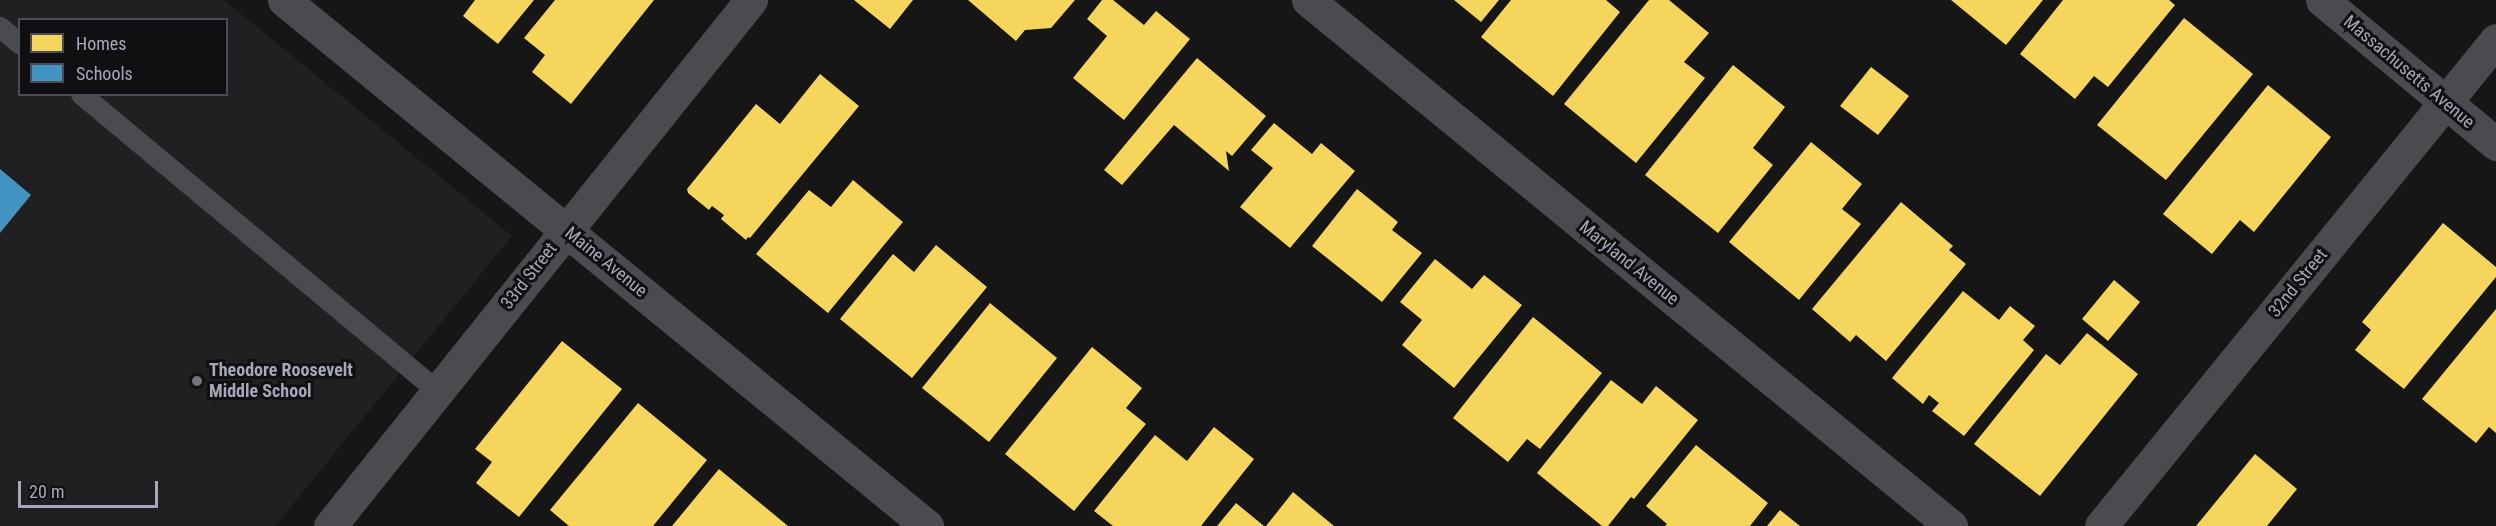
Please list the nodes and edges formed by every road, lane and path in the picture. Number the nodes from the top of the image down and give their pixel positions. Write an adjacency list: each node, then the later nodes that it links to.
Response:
1 (284, 0): 11 (street, Maine Avenue)
2 (751, 0): 11 (street, 33rd Street)
3 (1308, 0): 15 (street, Maryland Avenue)
4 (2322, 0): 9 (street, Massachusetts Avenue)
5 (0, 27): 7 (lane)
6 (2496, 40): 9 (street, 32nd Street)
7 (18, 42)
8 (83, 96): 12 (lane)
9 (2445, 103): 10 (street, Massachusetts Avenue); 16 (street, 32nd Street)
10 (2496, 144)
11 (566, 229): 12 (street, 33rd Street); 14 (street, Maine Avenue)
12 (438, 391): 13 (street, 33rd Street)
13 (330, 526)
14 (927, 526)
15 (1951, 526)
16 (2101, 526)

